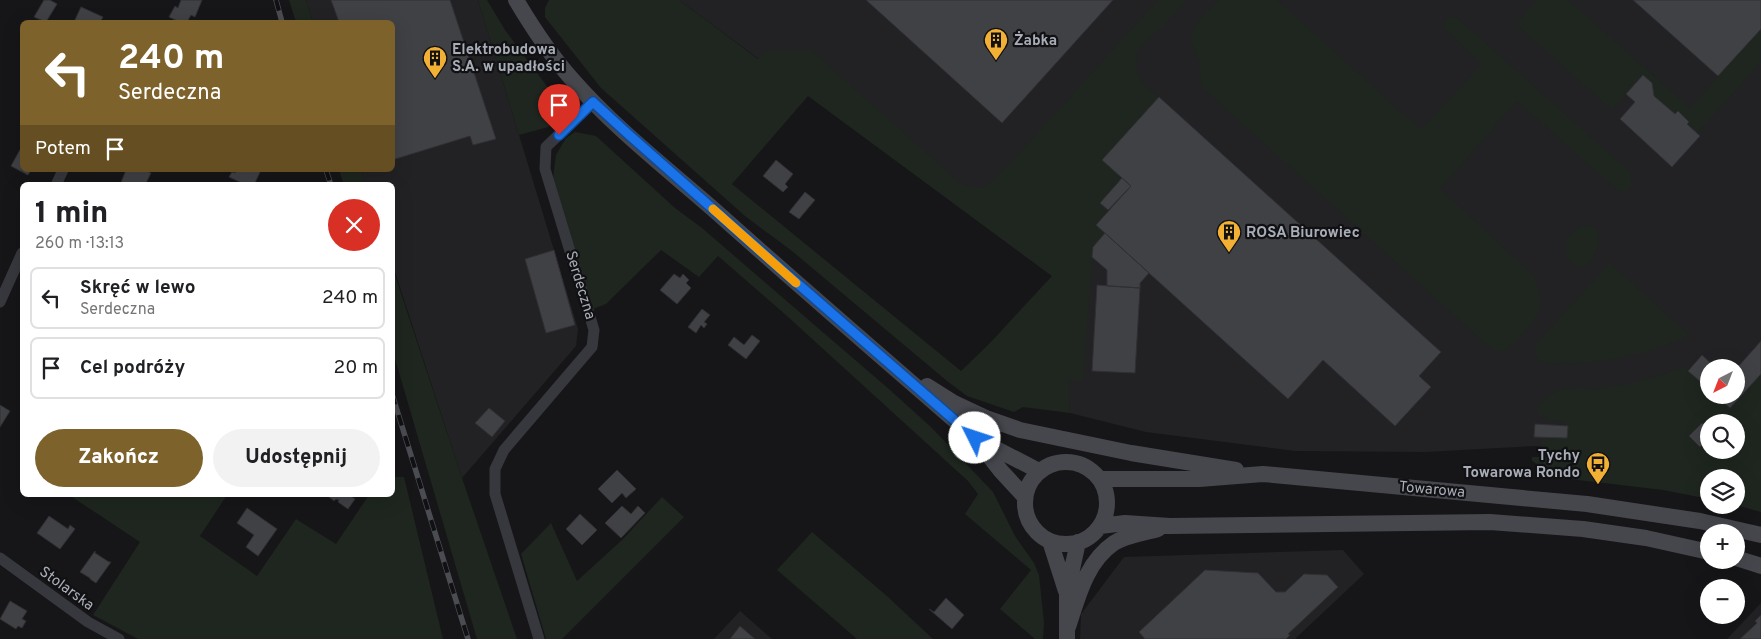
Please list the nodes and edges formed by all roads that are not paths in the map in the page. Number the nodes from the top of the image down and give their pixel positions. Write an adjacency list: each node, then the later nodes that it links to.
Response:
1 (516, 0): 2 (street)
2 (593, 102): 5 (street); 23 (street, Serdeczna)
3 (20, 257): 4 (street)
4 (0, 302)
5 (887, 362): 6 (street); 8 (street)
6 (975, 438): 7 (street); 10 (street)
7 (1039, 471): 9 (street); 10 (street)
8 (1263, 474): 9 (street, Towarowa); 13 (street, Towarowa)
9 (1100, 479): 11 (street)
10 (1025, 497): 14 (street)
11 (1100, 526): 12 (street, Towarowa); 15 (street)
12 (1170, 526): 16 (street, Towarowa); 21 (street)
13 (1761, 535)
14 (1050, 541): 15 (street); 20 (street)
15 (1078, 542): 20 (street)
16 (1700, 550)
17 (0, 558): 22 (street, Stolarska)
18 (1745, 561): 19 (street)
19 (1761, 566)
20 (1067, 592): 21 (street)
21 (1068, 633)
22 (119, 639)
23 (539, 639)

